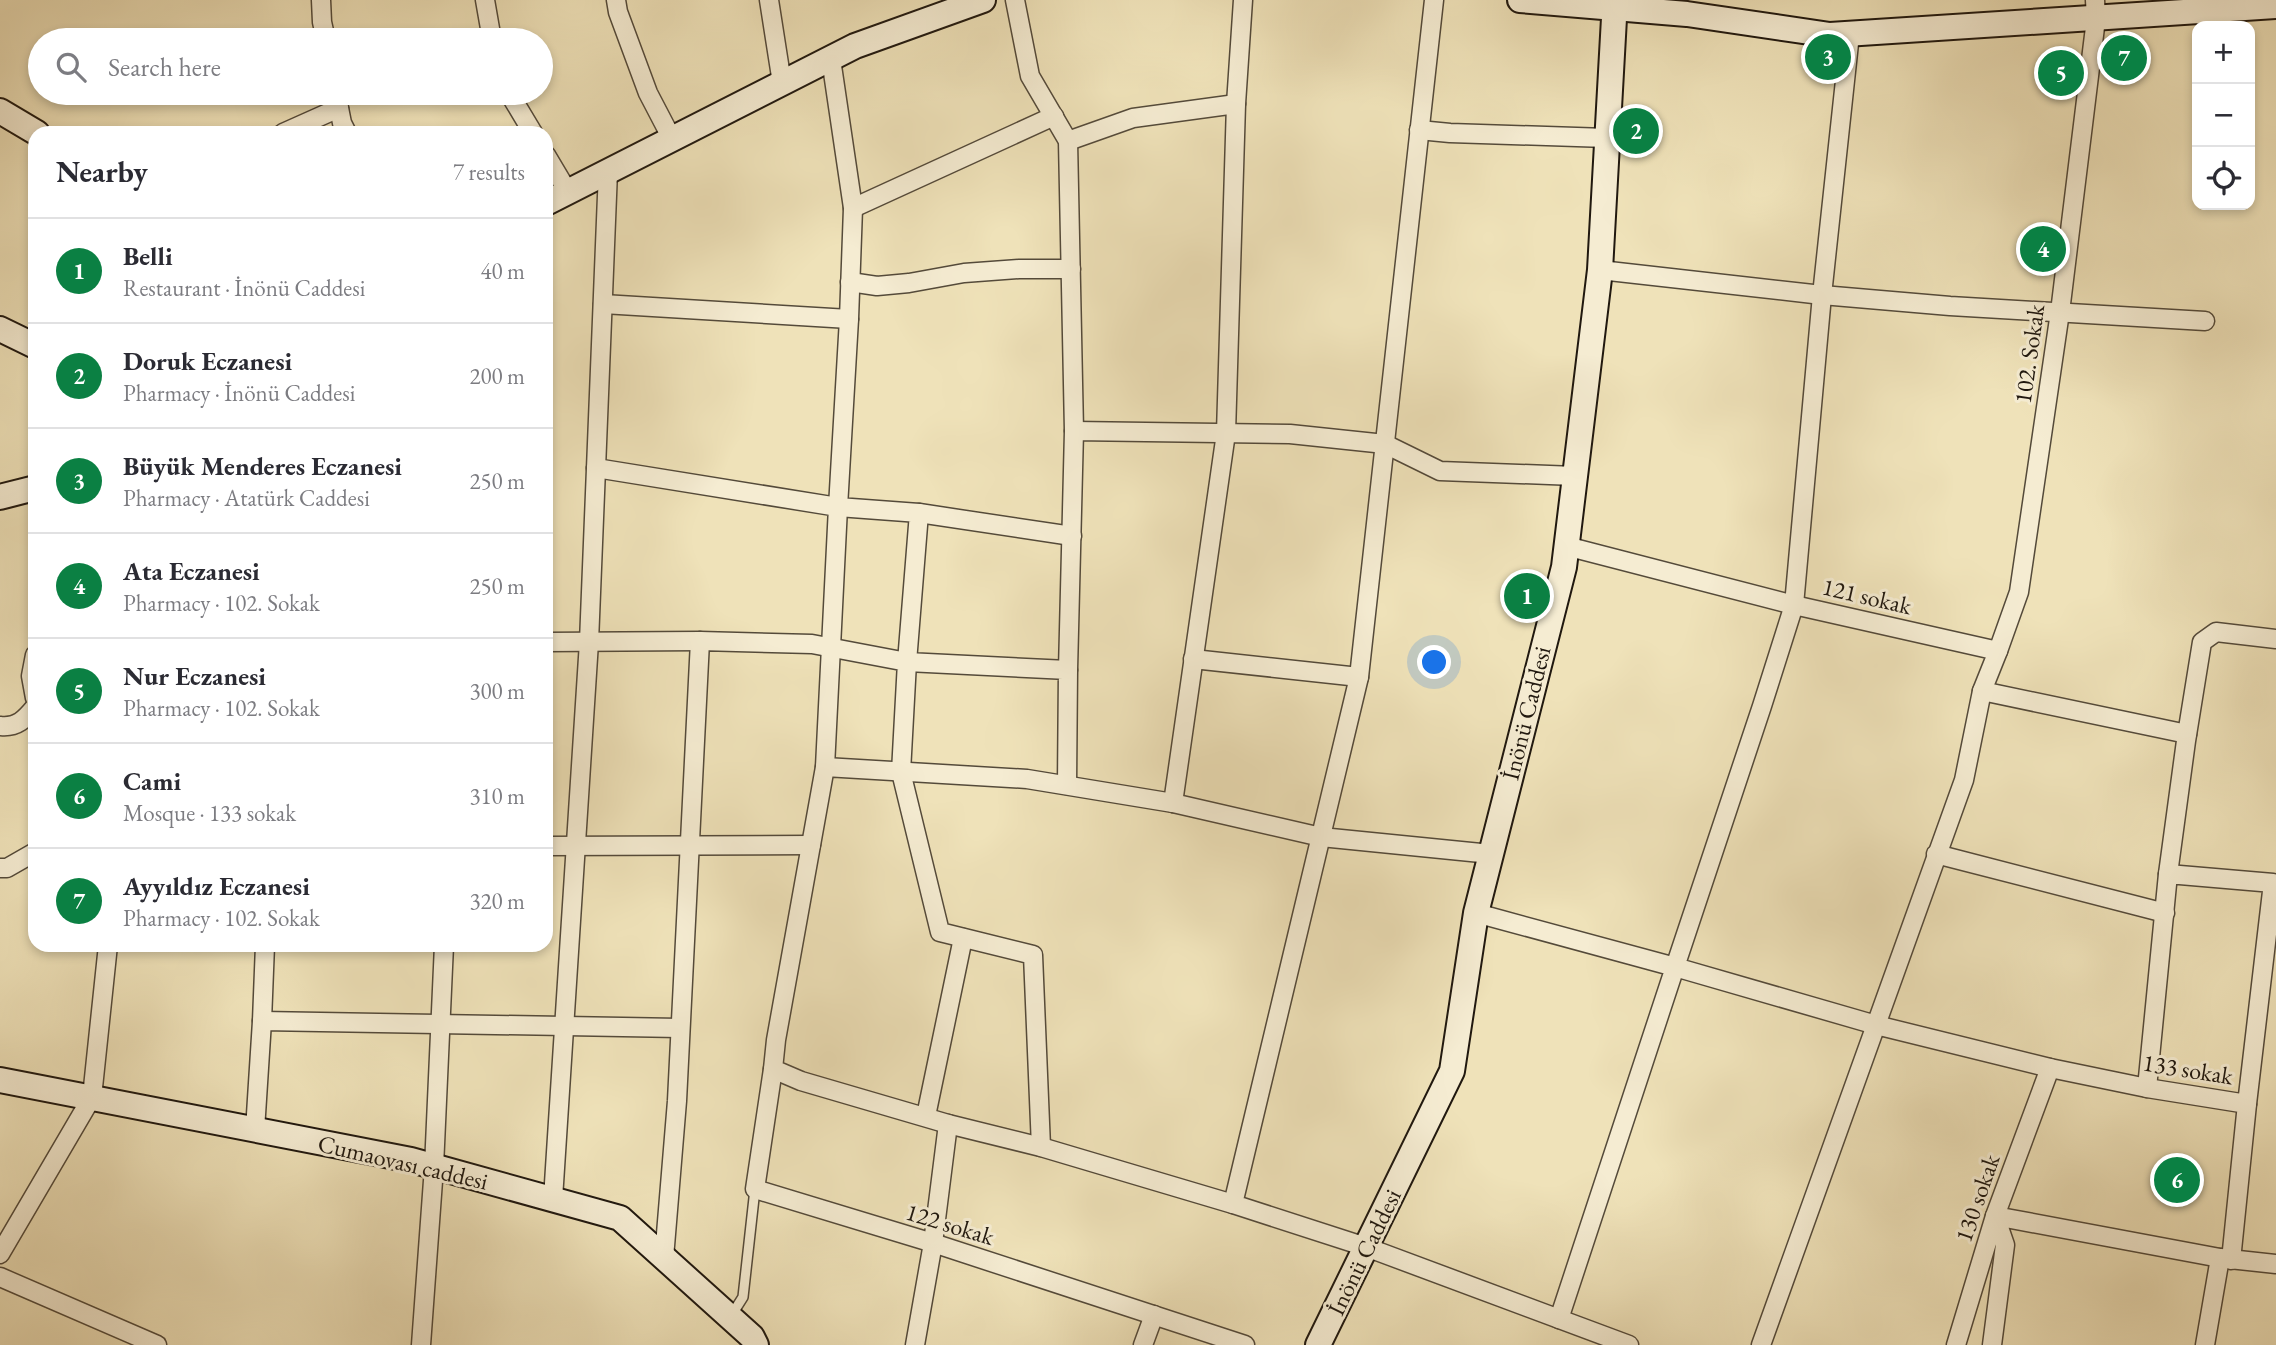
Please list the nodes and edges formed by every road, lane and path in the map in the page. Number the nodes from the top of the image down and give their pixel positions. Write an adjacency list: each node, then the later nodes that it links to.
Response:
1 (321, 0): 13 (street)
2 (485, 0): 14 (street)
3 (616, 0): 30 (street)
4 (769, 0): 17 (street)
5 (983, 0): 16 (main road)
6 (1015, 0): 23 (street)
7 (1243, 0): 18 (street)
8 (1434, 0): 28 (street)
9 (1520, 0): 10 (main road)
10 (1614, 4): 15 (main road); 29 (main road, İnönü Caddesi)
11 (2276, 6): 12 (main road)
12 (2095, 9): 15 (main road); 40 (street, 102. Sokak)
13 (324, 28)
14 (490, 28)
15 (1850, 34): 38 (street)
16 (831, 59): 17 (main road); 34 (street)
17 (782, 83): 30 (main road)
18 (1236, 104): 31 (street); 46 (street)
19 (329, 105): 24 (street)
20 (338, 105): 25 (street)
21 (516, 105): 26 (street)
22 (0, 111): 27 (main road)
23 (1054, 116): 31 (street); 34 (street)
24 (294, 126)
25 (344, 126)
26 (529, 126)
27 (28, 128)
28 (1419, 130): 29 (street); 47 (street)
29 (1607, 138): 36 (main road, İnönü Caddesi)
30 (672, 139): 32 (main road)
31 (1068, 141): 35 (street)
32 (608, 171): 33 (main road); 39 (street)
33 (557, 197)
34 (853, 208): 37 (street)
35 (1070, 269): 37 (street); 45 (street)
36 (1600, 270): 38 (street); 49 (main road, İnönü Caddesi)
37 (850, 282): 41 (street)
38 (1822, 295): 40 (street); 56 (street)
39 (603, 304): 41 (street); 48 (street)
40 (2060, 312): 42 (street); 62 (street, 102. Sokak)
41 (849, 319): 52 (street)
42 (2205, 321)
43 (0, 329): 44 (main road)
44 (28, 343)
45 (1074, 431): 46 (street); 54 (street)
46 (1226, 433): 47 (street); 63 (street)
47 (1385, 444): 49 (street); 66 (street)
48 (596, 468): 52 (street); 60 (street)
49 (1575, 476): 55 (main road, İnönü Caddesi)
50 (28, 490): 51 (main road)
51 (0, 497)
52 (838, 507): 53 (street); 61 (street)
53 (919, 513): 54 (street); 64 (street)
54 (1072, 536): 65 (street)
55 (1566, 546): 56 (street); 80 (main road, İnönü Caddesi)
56 (1794, 605): 62 (street, 121 sokak); 92 (street, 121 sokak)
57 (2276, 639): 70 (street)
58 (700, 641): 60 (street); 61 (street); 76 (street)
59 (553, 642): 60 (street)
60 (589, 642): 79 (street)
61 (831, 648): 64 (street); 71 (street)
62 (1998, 651): 67 (street)
63 (1194, 659): 66 (street); 74 (street)
64 (906, 662): 65 (street); 72 (street)
65 (1068, 670): 73 (street)
66 (1359, 677): 75 (street)
67 (1982, 691): 70 (street); 81 (street)
68 (28, 715): 69 (street)
69 (0, 726)
70 (2187, 734): 84 (street)
71 (825, 767): 72 (street); 77 (street)
72 (901, 772): 73 (street); 88 (street)
73 (1067, 785): 74 (street)
74 (1173, 803): 75 (street)
75 (1321, 837): 80 (street); 111 (street)
76 (690, 845): 77 (street); 79 (street); 97 (street)
77 (811, 845): 99 (street)
78 (553, 846): 79 (street)
79 (577, 846): 96 (street)
80 (1491, 854): 86 (main road, İnönü Caddesi)
81 (1936, 854): 87 (street); 95 (street)
82 (28, 856): 83 (street)
83 (0, 868)
84 (2168, 874): 85 (street); 87 (street)
85 (2275, 883): 103 (street)
86 (1476, 913): 92 (street); 114 (main road, İnönü Caddesi)
87 (2165, 914): 101 (street)
88 (963, 938): 104 (street); 107 (street)
89 (107, 952): 102 (street)
90 (265, 952): 93 (street)
91 (444, 952): 94 (street)
92 (1675, 967): 95 (street); 122 (street, 121 sokak)
93 (262, 1021): 94 (street); 106 (street)
94 (440, 1024): 96 (street); 108 (street)
95 (1876, 1024): 98 (street, 133 sokak); 131 (street)
96 (566, 1026): 97 (street); 110 (street)
97 (680, 1028): 116 (street)
98 (2050, 1068): 101 (street, 133 sokak); 112 (street, 130 sokak)
99 (773, 1069): 104 (street); 109 (street)
100 (0, 1080): 102 (main road, Cumaovası caddesi)
101 (2147, 1088): 103 (street, 133 sokak)
102 (92, 1097): 106 (main road, Cumaovası caddesi); 115 (street)
103 (2247, 1104): 117 (street, 133 sokak)
104 (926, 1116): 105 (street)
105 (948, 1124): 107 (street); 113 (street)
106 (255, 1130): 108 (main road, Cumaovası caddesi)
107 (1041, 1147): 111 (street)
108 (434, 1167): 110 (main road, Cumaovası caddesi); 124 (street)
109 (755, 1189): 113 (street, 122 sokak); 121 (lane)
110 (553, 1199): 116 (main road, Cumaovası caddesi)
111 (1233, 1203): 114 (street)
112 (1995, 1216): 117 (street); 132 (street, 130 sokak); 133 (street)
113 (933, 1244): 120 (street, 122 sokak); 126 (street)
114 (1366, 1247): 122 (street); 129 (main road, İnönü Caddesi)
115 (0, 1254)
116 (664, 1258): 121 (main road, Cumaovası caddesi)
117 (2225, 1259): 118 (street); 134 (street, 133 sokak)
118 (2276, 1264)
119 (0, 1277): 123 (street)
120 (1154, 1315): 127 (street); 128 (street, 122 sokak)
121 (730, 1318): 125 (main road, Cumaovası caddesi)
122 (1559, 1319): 130 (street)
123 (158, 1345)
124 (421, 1345)
125 (756, 1345)
126 (915, 1345)
127 (1143, 1345)
128 (1245, 1345)
129 (1318, 1345)
130 (1629, 1345)
131 (1761, 1345)
132 (1956, 1345)
133 (1992, 1345)
134 (2205, 1345)

